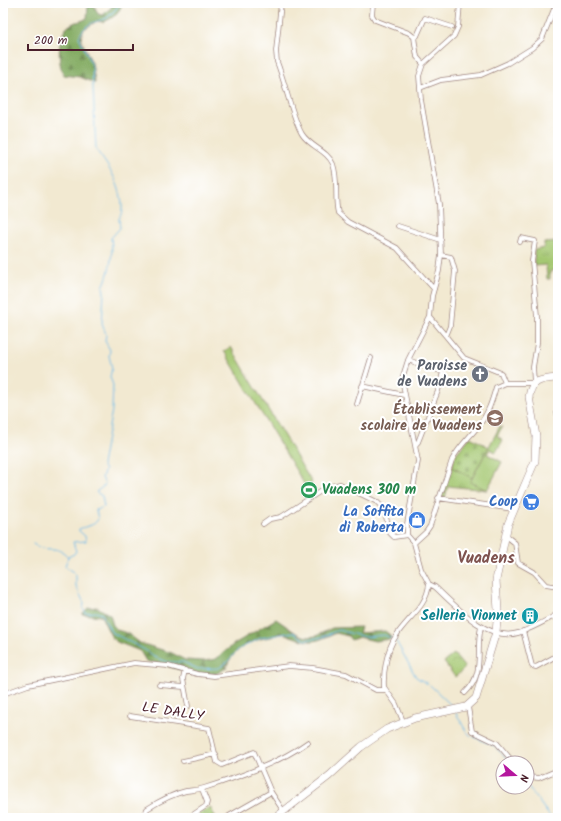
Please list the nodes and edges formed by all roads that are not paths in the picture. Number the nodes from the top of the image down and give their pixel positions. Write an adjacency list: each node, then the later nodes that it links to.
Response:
1 (281, 3): 13 (street)
2 (372, 3): 6 (street)
3 (460, 3): 7 (street)
4 (558, 4): 8 (street)
5 (452, 27): 6 (street)
6 (414, 37): 7 (street)
7 (423, 64): 8 (street)
8 (420, 88): 10 (street)
9 (398, 226): 10 (street)
10 (441, 240): 12 (street)
11 (520, 242): 20 (street)
12 (441, 255): 13 (street); 15 (street)
13 (434, 289): 14 (street)
14 (430, 317): 15 (street); 17 (street)
15 (446, 336): 19 (street)
16 (371, 358): 21 (street)
17 (408, 360): 22 (street); 24 (street)
18 (558, 378): 20 (main road)
19 (505, 383): 20 (street); 25 (street)
20 (534, 383): 26 (main road)
21 (362, 386): 22 (street); 23 (street)
22 (404, 395): 24 (street)
23 (357, 404)
24 (415, 445): 28 (street)
25 (438, 498): 26 (street); 30 (street)
26 (513, 509): 29 (main road)
27 (263, 524): 28 (street)
28 (407, 535): 30 (street)
29 (505, 535): 32 (street); 35 (main road)
30 (414, 544): 31 (street)
31 (429, 584): 34 (street); 41 (street)
32 (558, 587)
33 (558, 614): 36 (street)
34 (481, 627): 35 (street); 42 (street)
35 (496, 632): 36 (street); 45 (main road)
36 (523, 632): 37 (street)
37 (558, 655)
38 (185, 670): 40 (street); 41 (street); 43 (street)
39 (159, 686): 40 (street)
40 (184, 687): 44 (street)
41 (385, 690): 47 (street)
42 (465, 693)
43 (3, 694)
44 (188, 706)
45 (468, 706): 47 (main road); 50 (street)
46 (130, 716): 49 (street, LE DALLY)
47 (403, 721): 57 (main road)
48 (308, 742): 52 (street)
49 (216, 754): 51 (street); 52 (street)
50 (507, 755)
51 (183, 761)
52 (261, 767): 55 (street); 56 (street)
53 (558, 770): 54 (street)
54 (535, 778)
55 (202, 789): 59 (street); 60 (street)
56 (271, 792): 57 (street); 58 (street)
57 (284, 812): 61 (main road)
58 (229, 816)
59 (147, 818)
60 (188, 818)
61 (274, 818)

